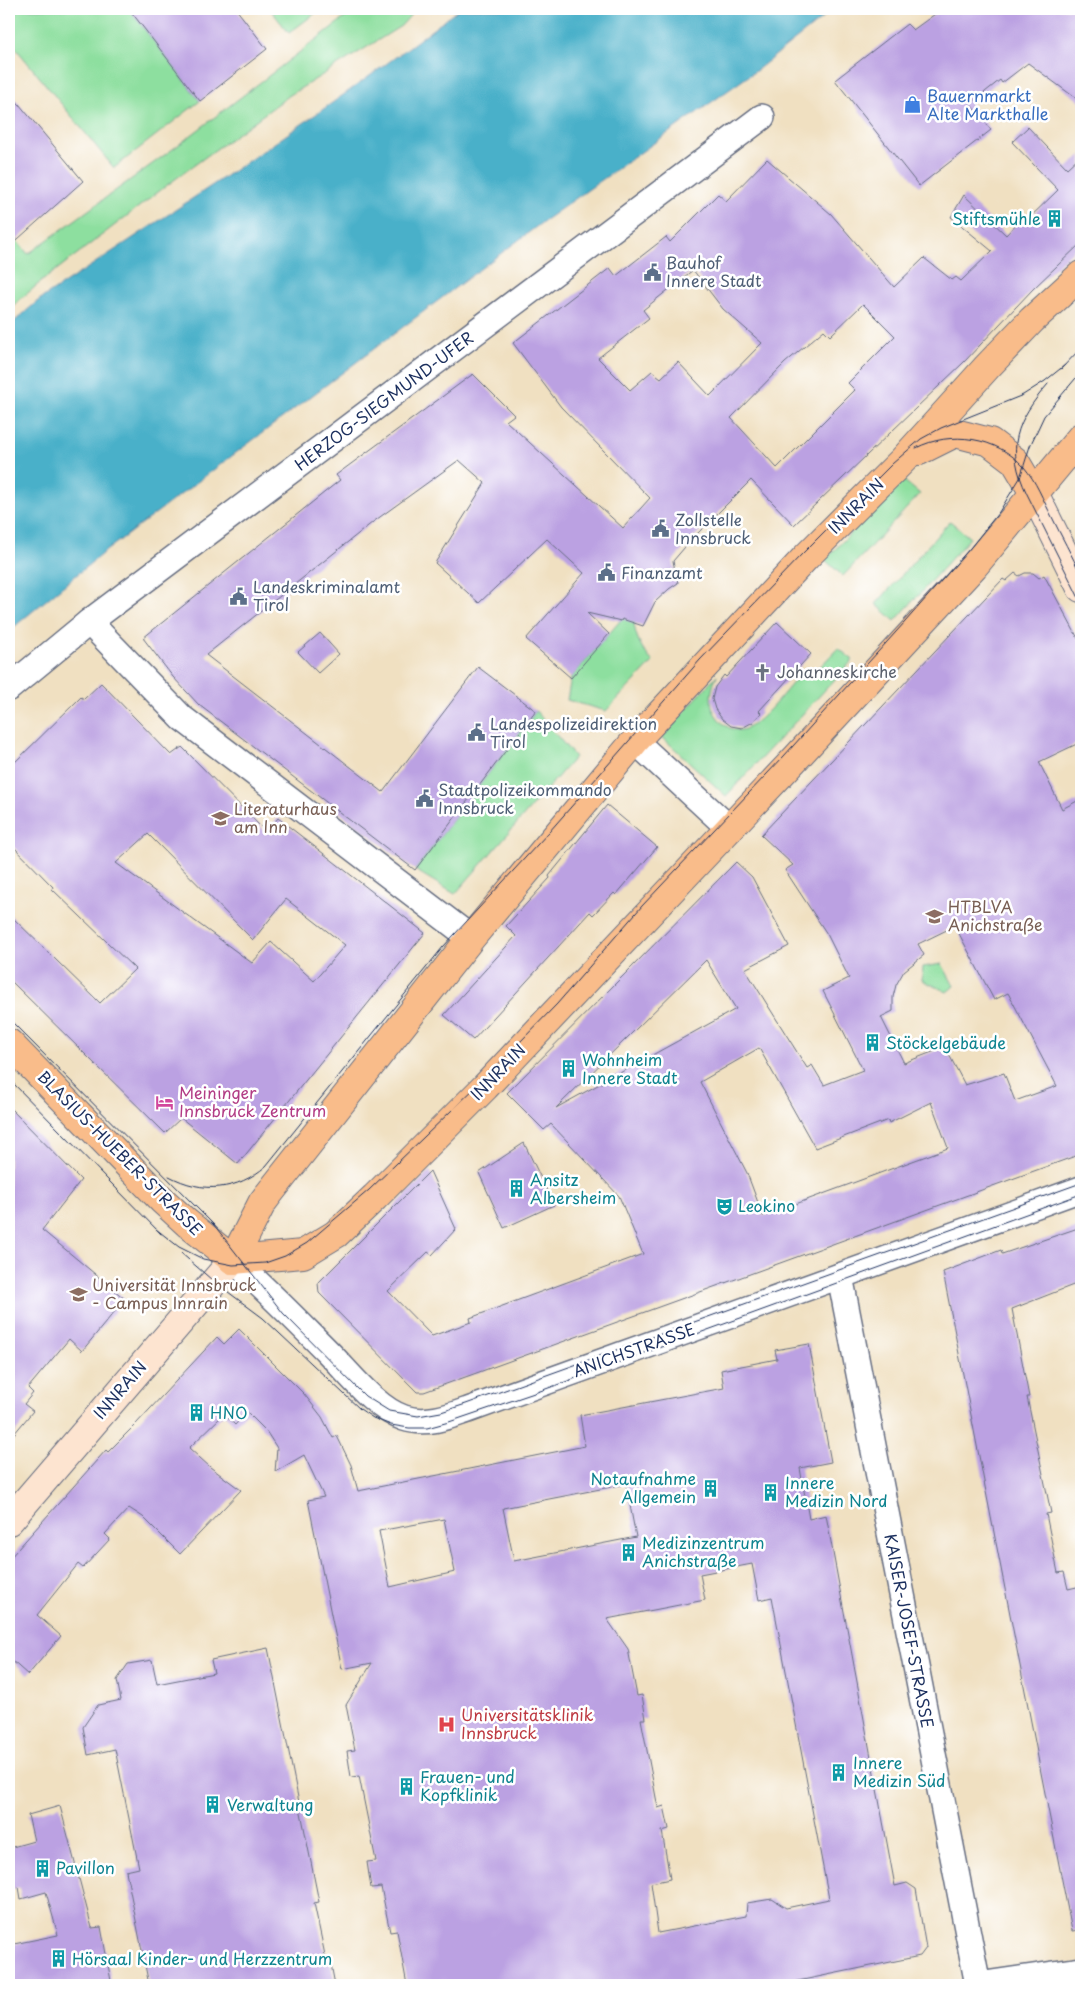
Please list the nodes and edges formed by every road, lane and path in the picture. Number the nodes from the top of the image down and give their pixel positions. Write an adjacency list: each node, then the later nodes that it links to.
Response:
1 (762, 117): 7 (street, HERZOG-SIEGMUND-UFER)
2 (1081, 275): 4 (main road, INNRAIN)
3 (1081, 437): 5 (main road, INNRAIN)
4 (903, 460): 5 (main road); 9 (main road, INNRAIN)
5 (1034, 493): 6 (main road); 10 (main road, INNRAIN)
6 (1081, 588)
7 (89, 622): 8 (street, HERZOG-SIEGMUND-UFER); 11 (street)
8 (9, 688)
9 (635, 741): 10 (street); 11 (main road, INNRAIN)
10 (729, 828): 14 (main road, INNRAIN)
11 (471, 938): 14 (main road, INNRAIN)
12 (9, 1043): 14 (main road, BLASIUS-HUEBER-STRASSE)
13 (1081, 1189): 15 (street, ANICHSTRASSE)
14 (233, 1260): 15 (street, ANICHSTRASSE); 16 (main road, INNRAIN)
15 (840, 1276): 18 (street, KAISER-JOSEF-STRASSE)
16 (9, 1521)
17 (1081, 1970): 18 (street)
18 (978, 1985)

